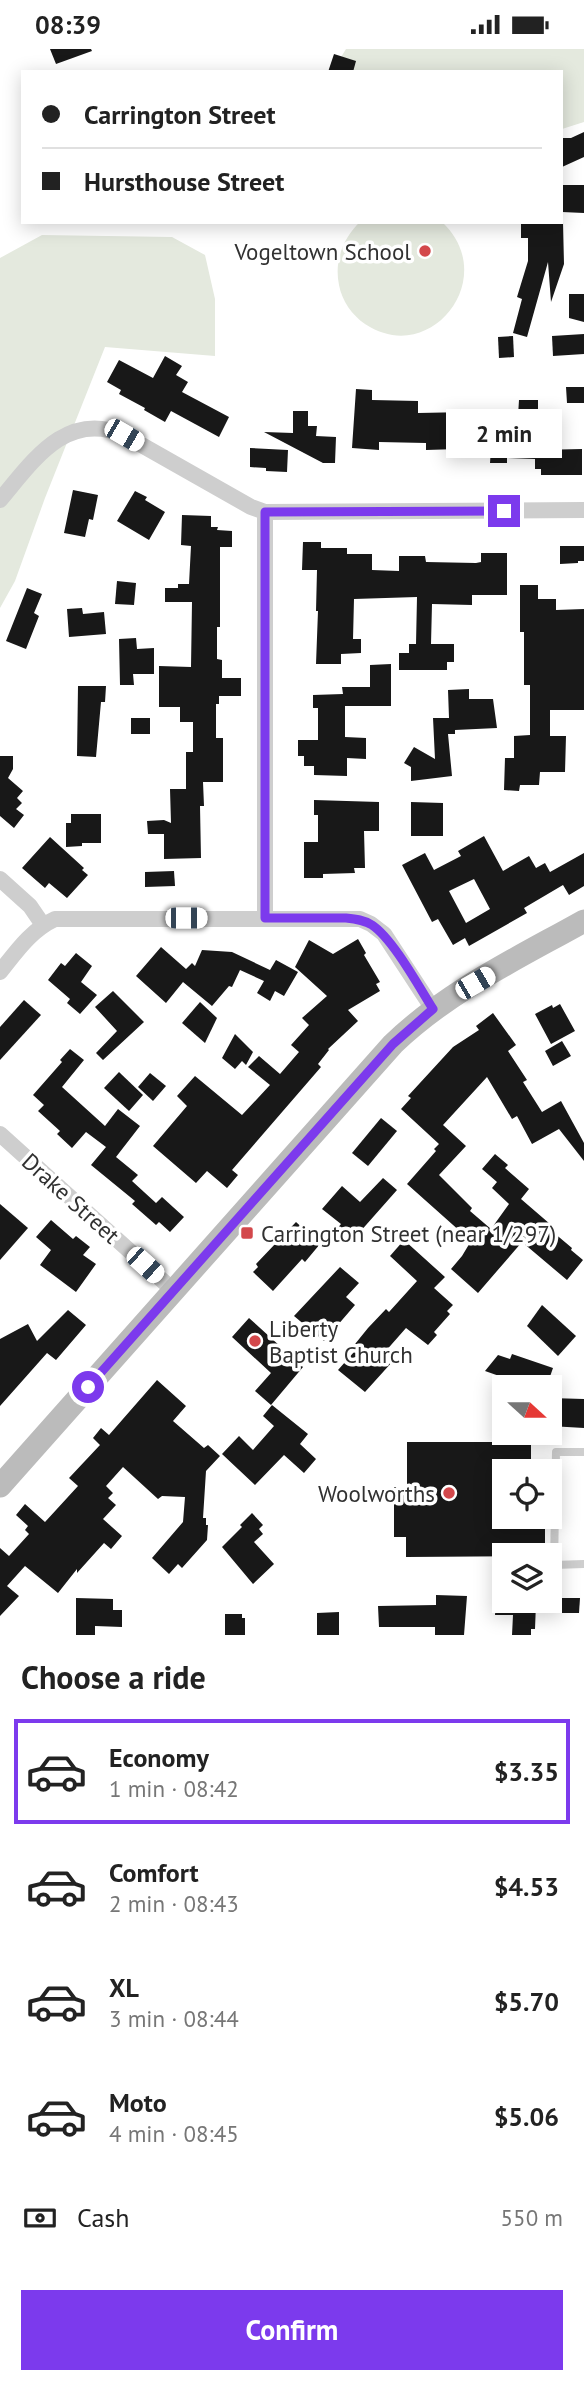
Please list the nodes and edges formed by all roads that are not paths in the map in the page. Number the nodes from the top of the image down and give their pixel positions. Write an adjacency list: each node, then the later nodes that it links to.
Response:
1 (0, 500): 3 (street)
2 (584, 510): 3 (street)
3 (265, 512): 5 (street)
4 (0, 879): 7 (street)
5 (265, 918): 7 (street); 9 (street)
6 (584, 921): 9 (main road)
7 (43, 925): 8 (street)
8 (0, 972)
9 (433, 1009): 11 (main road)
10 (0, 1134): 11 (street, Drake Street)
11 (174, 1291): 13 (main road)
12 (584, 1452): 14 (lane)
13 (0, 1486)
14 (584, 1565)

